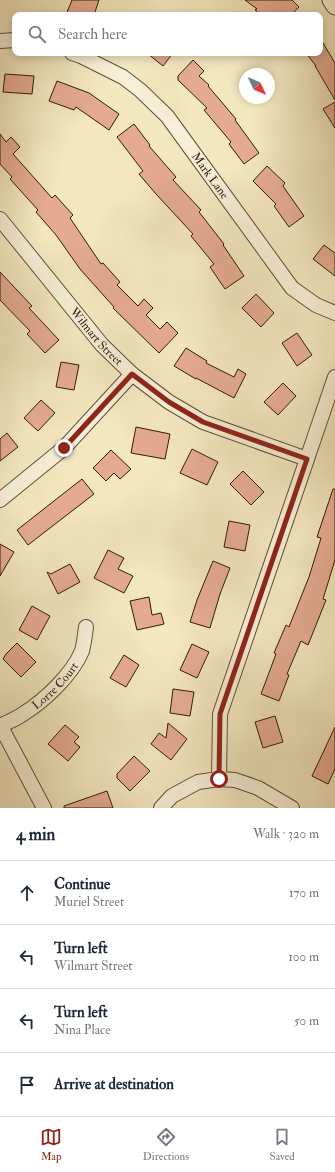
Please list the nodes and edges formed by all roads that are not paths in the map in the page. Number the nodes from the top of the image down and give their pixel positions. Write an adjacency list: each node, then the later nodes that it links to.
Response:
1 (331, 0): 2 (street)
2 (335, 6)
3 (12, 40): 4 (street)
4 (0, 41)
5 (81, 56): 7 (street, Mark Lane)
6 (0, 218): 8 (street, Wilmart Street)
7 (335, 313)
8 (132, 374): 10 (street, Wilmart Street); 11 (street)
9 (335, 377): 10 (street)
10 (307, 459): 14 (street)
11 (0, 500)
12 (86, 626): 13 (street, Lorre Court)
13 (0, 725): 15 (street)
14 (219, 779): 16 (street); 17 (street)
15 (44, 808)
16 (162, 808)
17 (292, 808)

